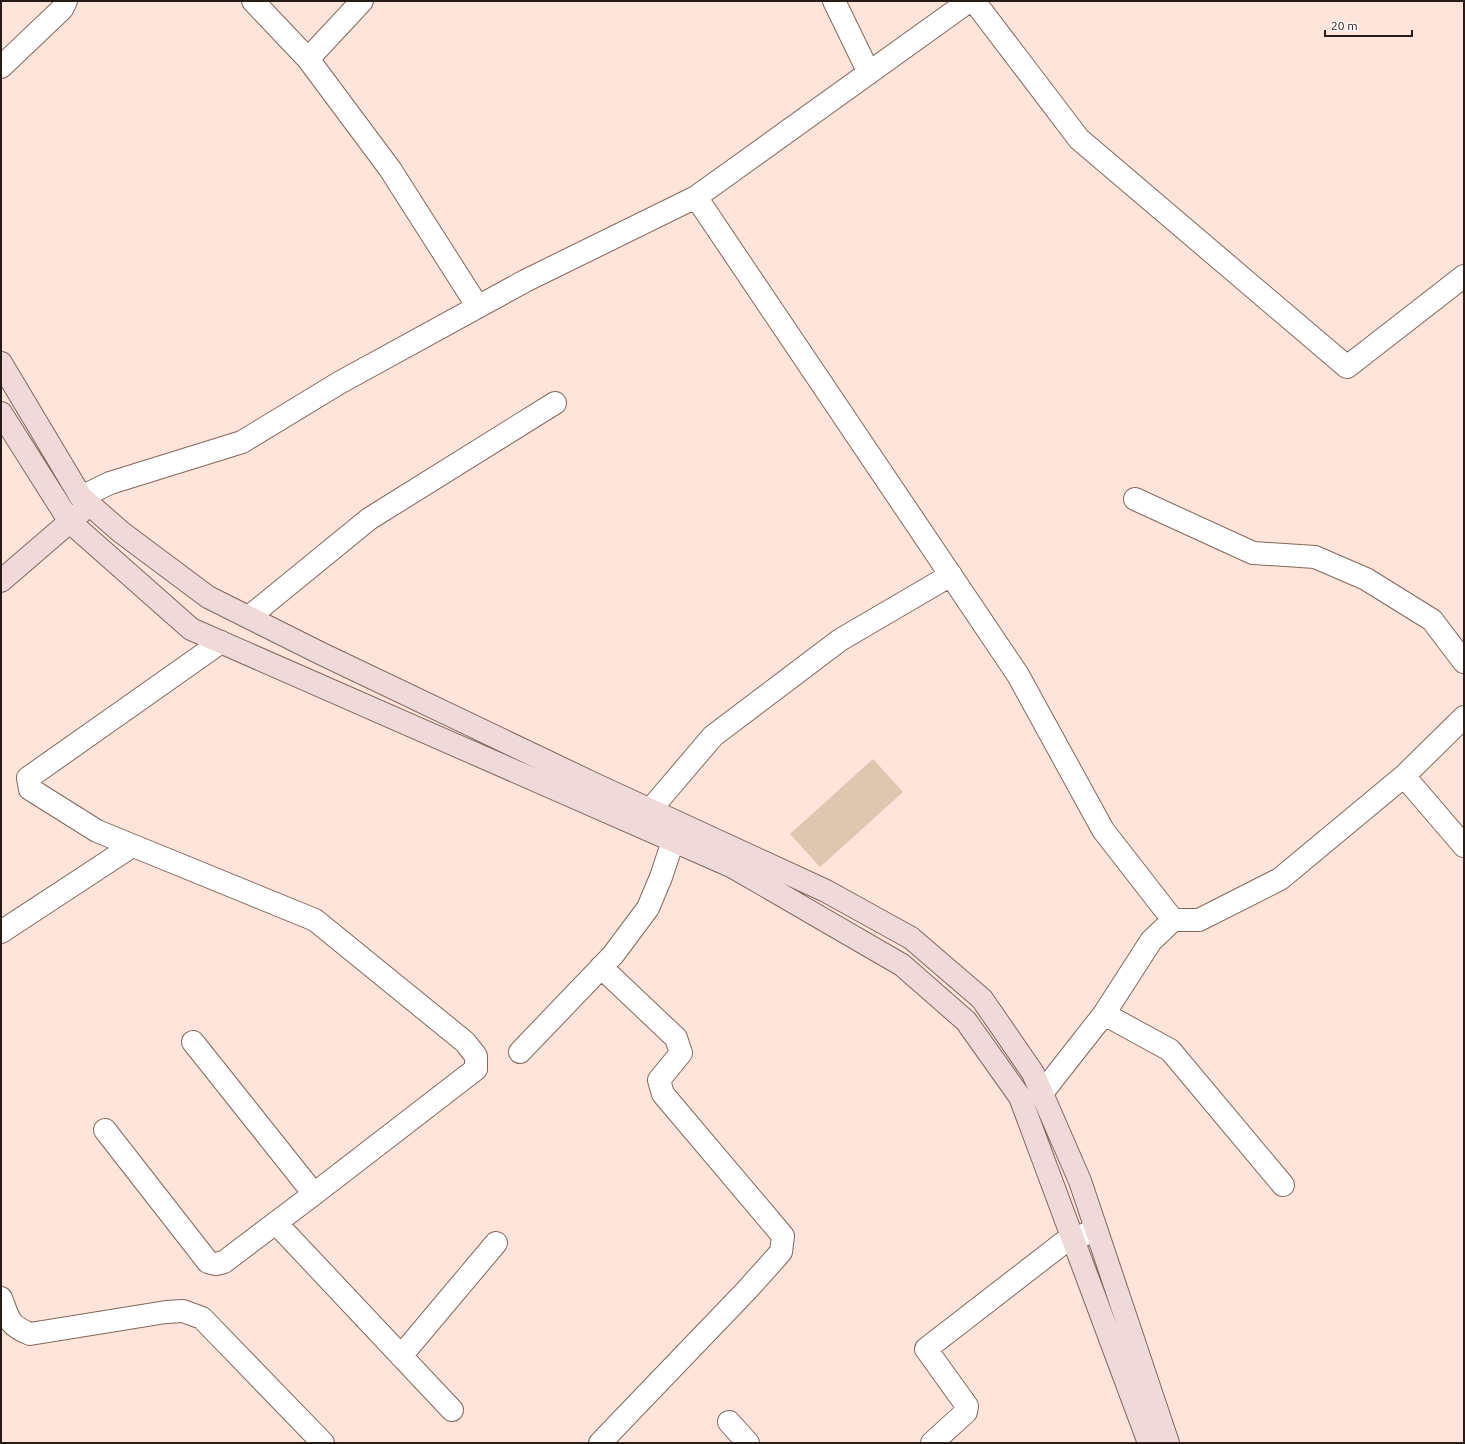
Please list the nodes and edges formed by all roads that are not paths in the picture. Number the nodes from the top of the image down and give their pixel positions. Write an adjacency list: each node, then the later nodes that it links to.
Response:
1 (66, 1): 8 (street)
2 (253, 1): 7 (street)
3 (362, 1): 7 (street)
4 (834, 1): 9 (street)
5 (969, 1): 9 (street)
6 (974, 1): 11 (street)
7 (308, 59): 12 (street)
8 (1, 67)
9 (869, 73): 10 (street)
10 (696, 196): 12 (street); 19 (street)
11 (1464, 276)
12 (478, 307): 17 (street)
13 (1, 363): 17 (street)
14 (555, 403): 21 (street)
15 (1, 413): 18 (street)
16 (1135, 499): 23 (street)
17 (85, 501): 18 (street); 21 (street)
18 (70, 522): 20 (street); 22 (street)
19 (951, 575): 26 (street); 30 (street)
20 (1, 581)
21 (249, 617): 26 (street)
22 (220, 642): 27 (street); 28 (street)
23 (1464, 662)
24 (1464, 717): 25 (street)
25 (1404, 776): 29 (street); 30 (street)
26 (650, 810): 36 (street)
27 (673, 841): 32 (street); 42 (street)
28 (132, 846): 31 (street); 39 (street)
29 (1464, 846)
30 (1173, 920): 33 (street)
31 (1, 932)
32 (601, 967): 35 (street); 49 (street)
33 (1104, 1014): 36 (street); 38 (street)
34 (193, 1042): 39 (street)
35 (520, 1052)
36 (1042, 1093): 41 (street)
37 (105, 1130): 40 (street)
38 (1283, 1185)
39 (314, 1194): 40 (street)
40 (276, 1223): 45 (street)
41 (1096, 1230): 42 (street); 53 (street)
42 (1073, 1239): 51 (street); 52 (street)
43 (496, 1243): 45 (street)
44 (1, 1298): 48 (street)
45 (401, 1356): 46 (street)
46 (452, 1410)
47 (729, 1422): 50 (street)
48 (323, 1443)
49 (600, 1443)
50 (748, 1443)
51 (932, 1443)
52 (1149, 1443)
53 (1168, 1443)

